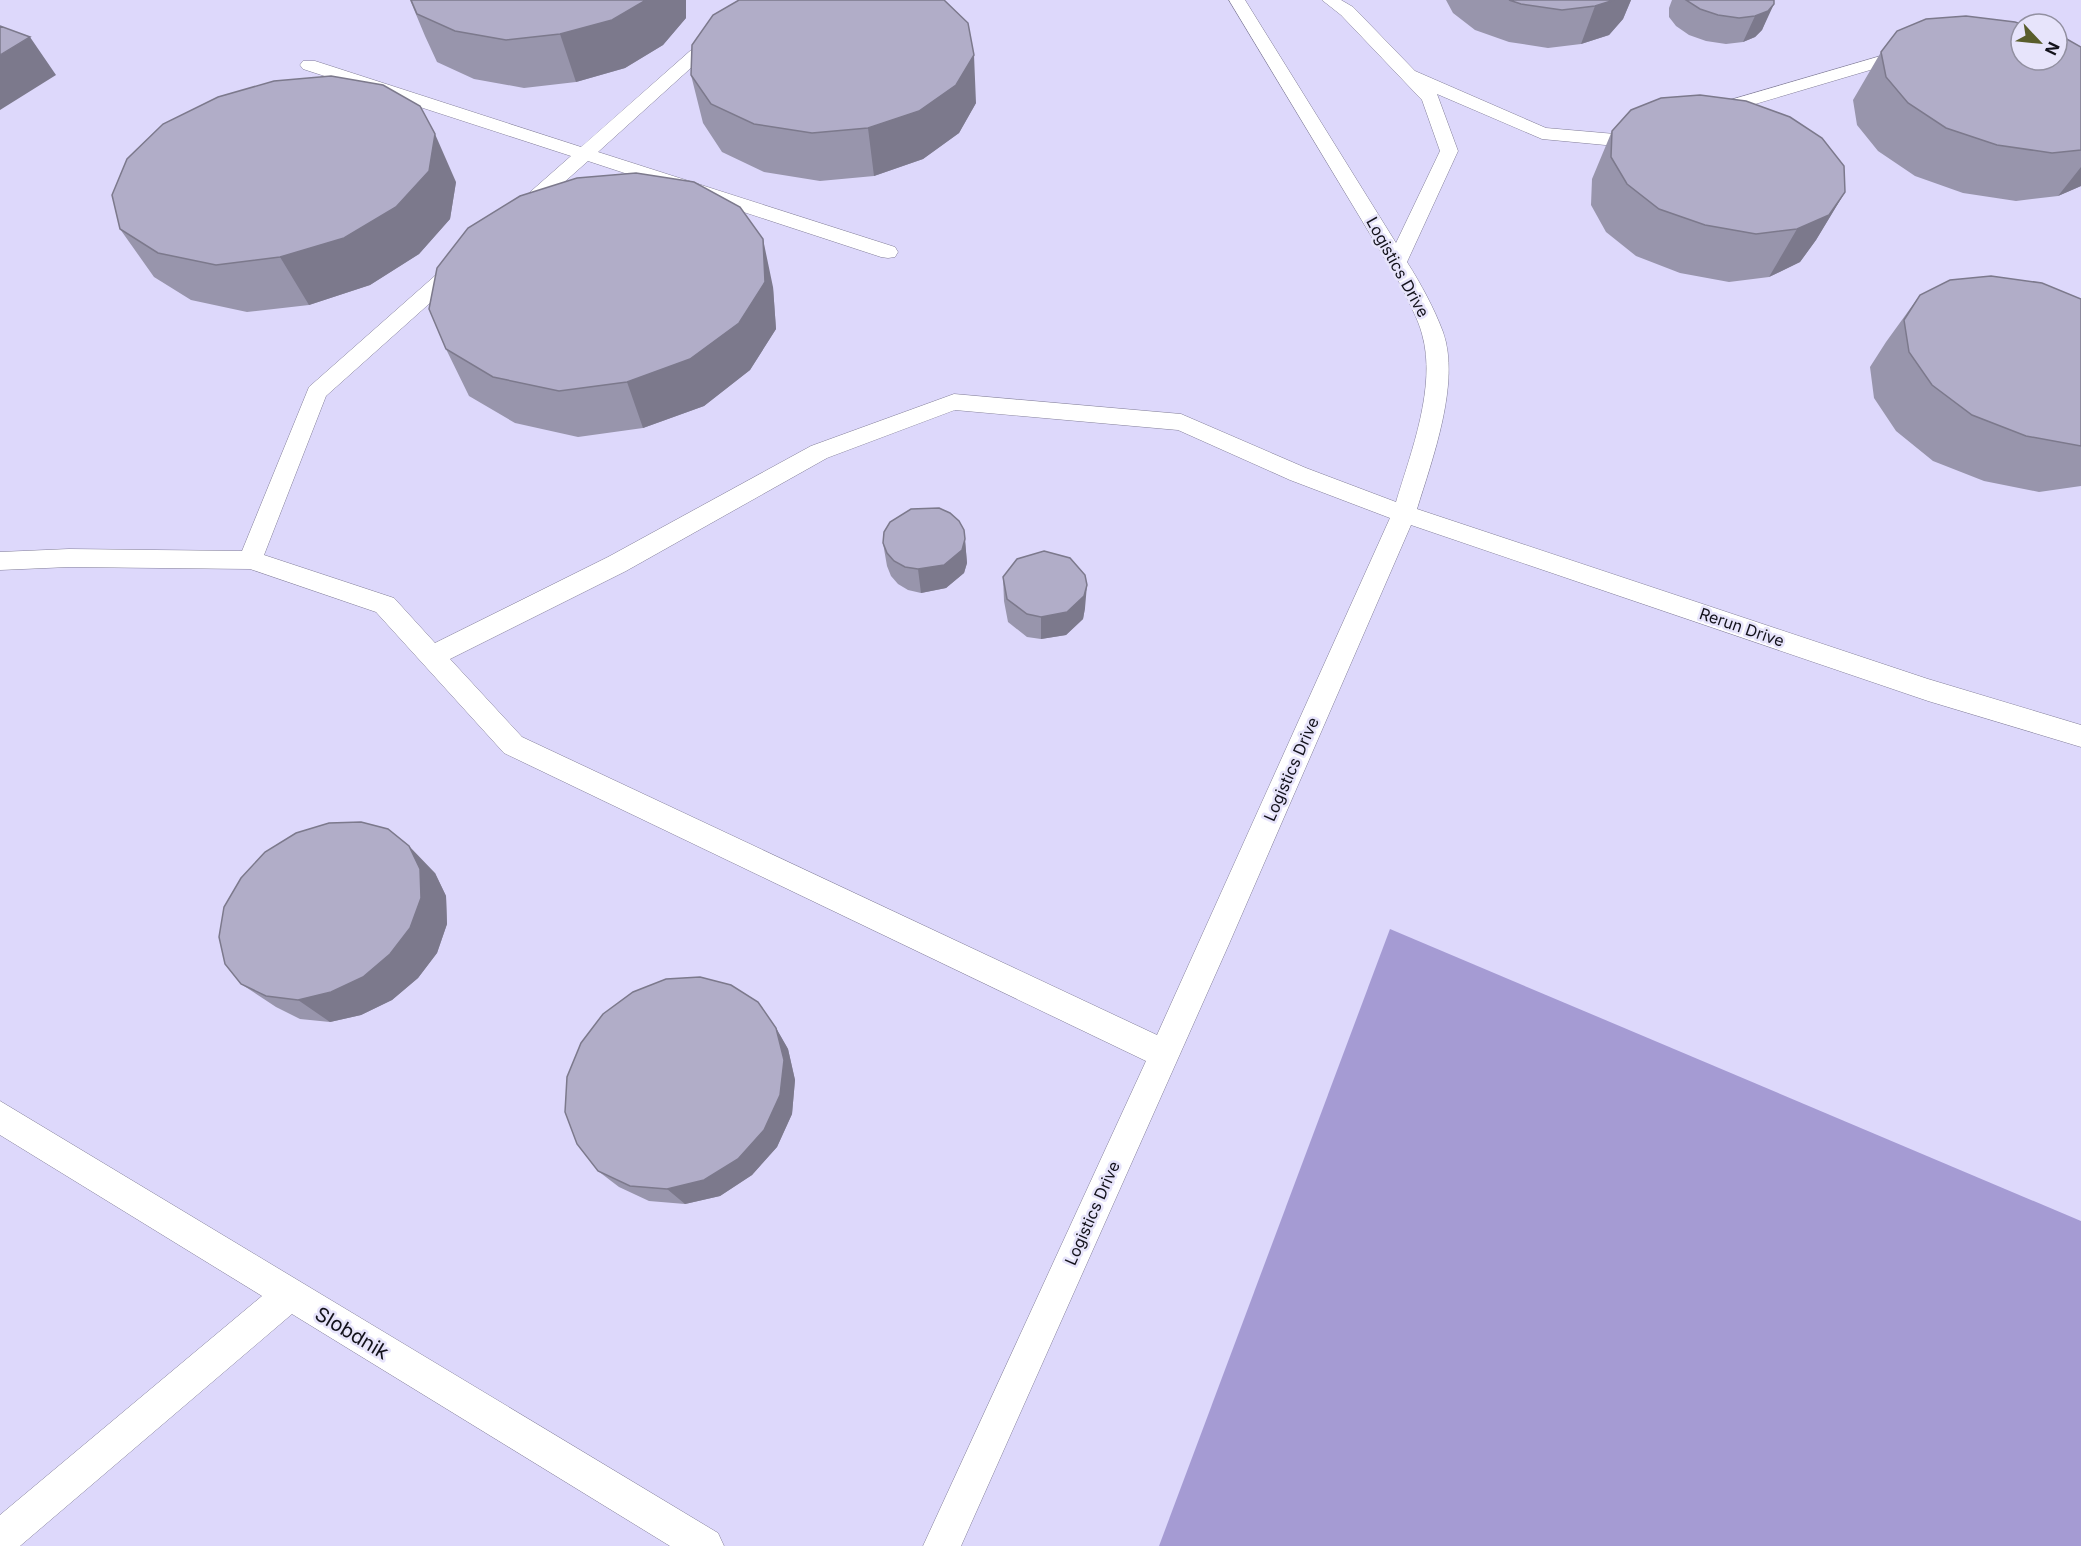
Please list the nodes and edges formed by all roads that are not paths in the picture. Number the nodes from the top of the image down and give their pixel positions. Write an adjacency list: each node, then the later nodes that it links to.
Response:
1 (758, 0): 9 (lane)
2 (1237, 0): 13 (lane, Logistics Drive)
3 (1330, 0): 6 (lane)
4 (1924, 49): 7 (lane)
5 (309, 65): 9 (lane)
6 (1409, 75): 8 (lane); 13 (lane)
7 (1696, 116)
8 (1661, 126)
9 (584, 154): 10 (lane); 12 (lane)
10 (504, 226)
11 (478, 249): 16 (lane)
12 (888, 252)
13 (1397, 262): 14 (lane, Logistics Drive)
14 (1404, 514): 17 (lane, Rerun Drive); 18 (lane, Rerun Drive); 19 (lane, Logistics Drive)
15 (0, 561): 16 (lane)
16 (250, 561): 17 (lane)
17 (432, 656): 19 (lane)
18 (2081, 736)
19 (1164, 1054): 24 (lane, Logistics Drive)
20 (0, 1117): 21 (lane, Slobdnik)
21 (289, 1295): 22 (lane); 23 (lane, Slobdnik)
22 (0, 1539)
23 (705, 1546)
24 (942, 1546)

